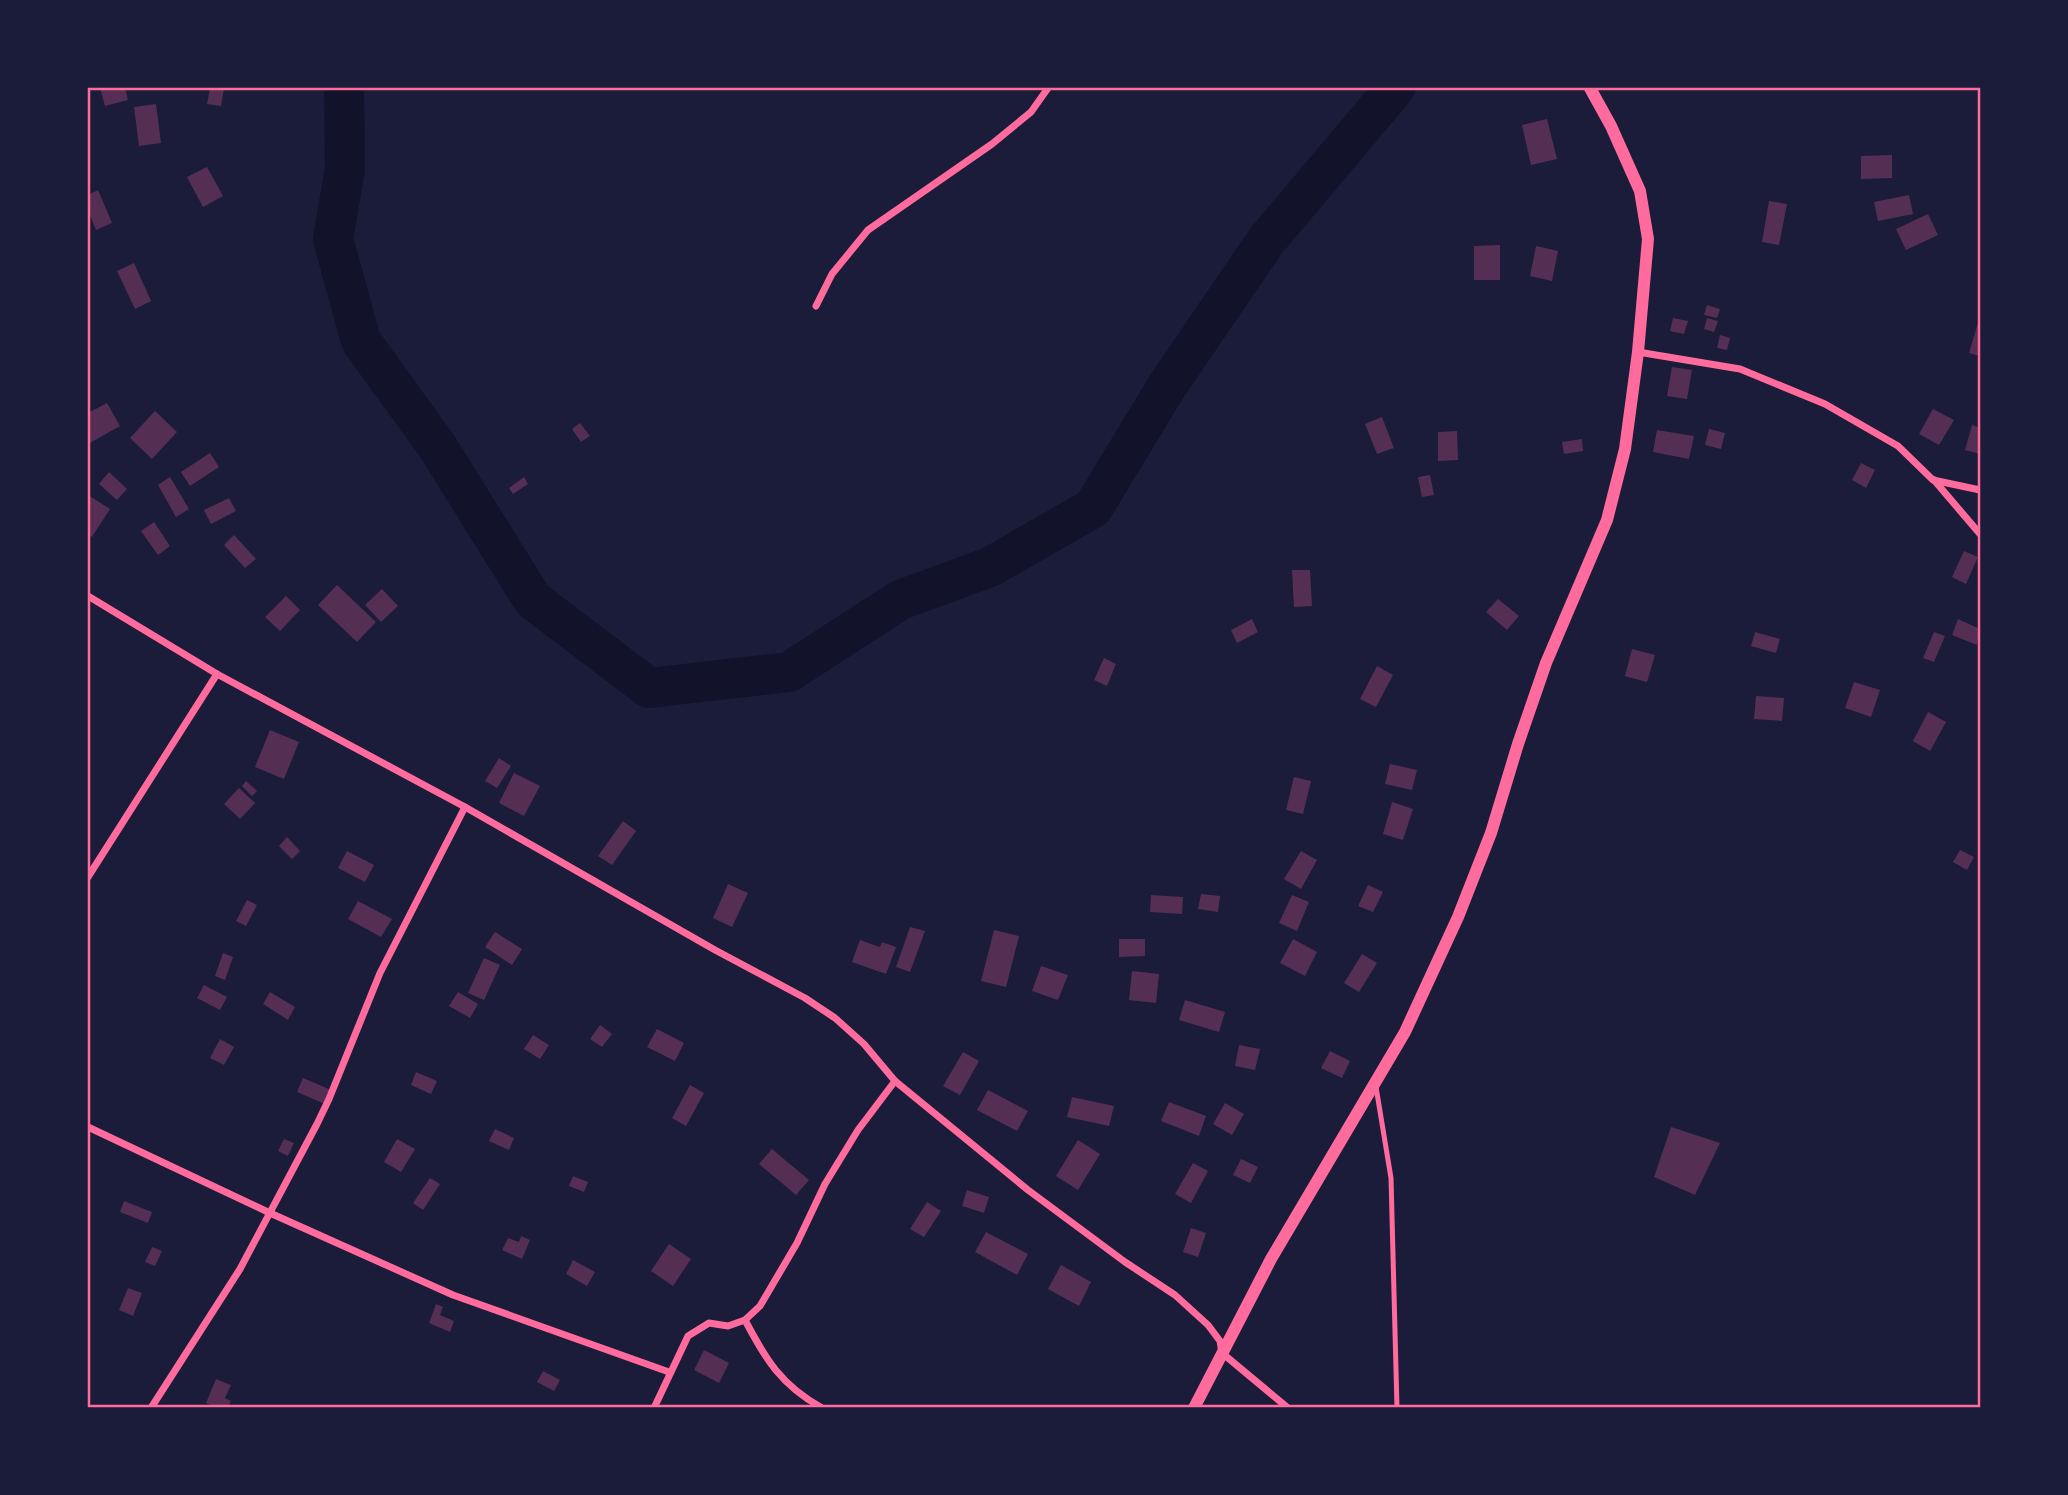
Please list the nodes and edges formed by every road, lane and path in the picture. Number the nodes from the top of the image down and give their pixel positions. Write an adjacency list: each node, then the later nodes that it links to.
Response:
1 (1048, 88): 3 (street)
2 (1590, 88): 4 (street)
3 (816, 306)
4 (1637, 352): 5 (street); 13 (street)
5 (1933, 480): 6 (street); 7 (street)
6 (1980, 490)
7 (1980, 534)
8 (88, 596): 9 (street)
9 (217, 674): 10 (street); 11 (street)
10 (465, 807): 12 (street); 15 (street)
11 (88, 877)
12 (895, 1081): 16 (street); 17 (street)
13 (1376, 1084): 17 (street); 24 (lane)
14 (88, 1127): 15 (street)
15 (270, 1213): 18 (street); 19 (street)
16 (745, 1320): 18 (street); 21 (street)
17 (1222, 1353): 22 (street); 23 (street)
18 (669, 1373): 20 (street)
19 (150, 1408)
20 (654, 1408)
21 (822, 1408)
22 (1194, 1408)
23 (1288, 1408)
24 (1397, 1408)

